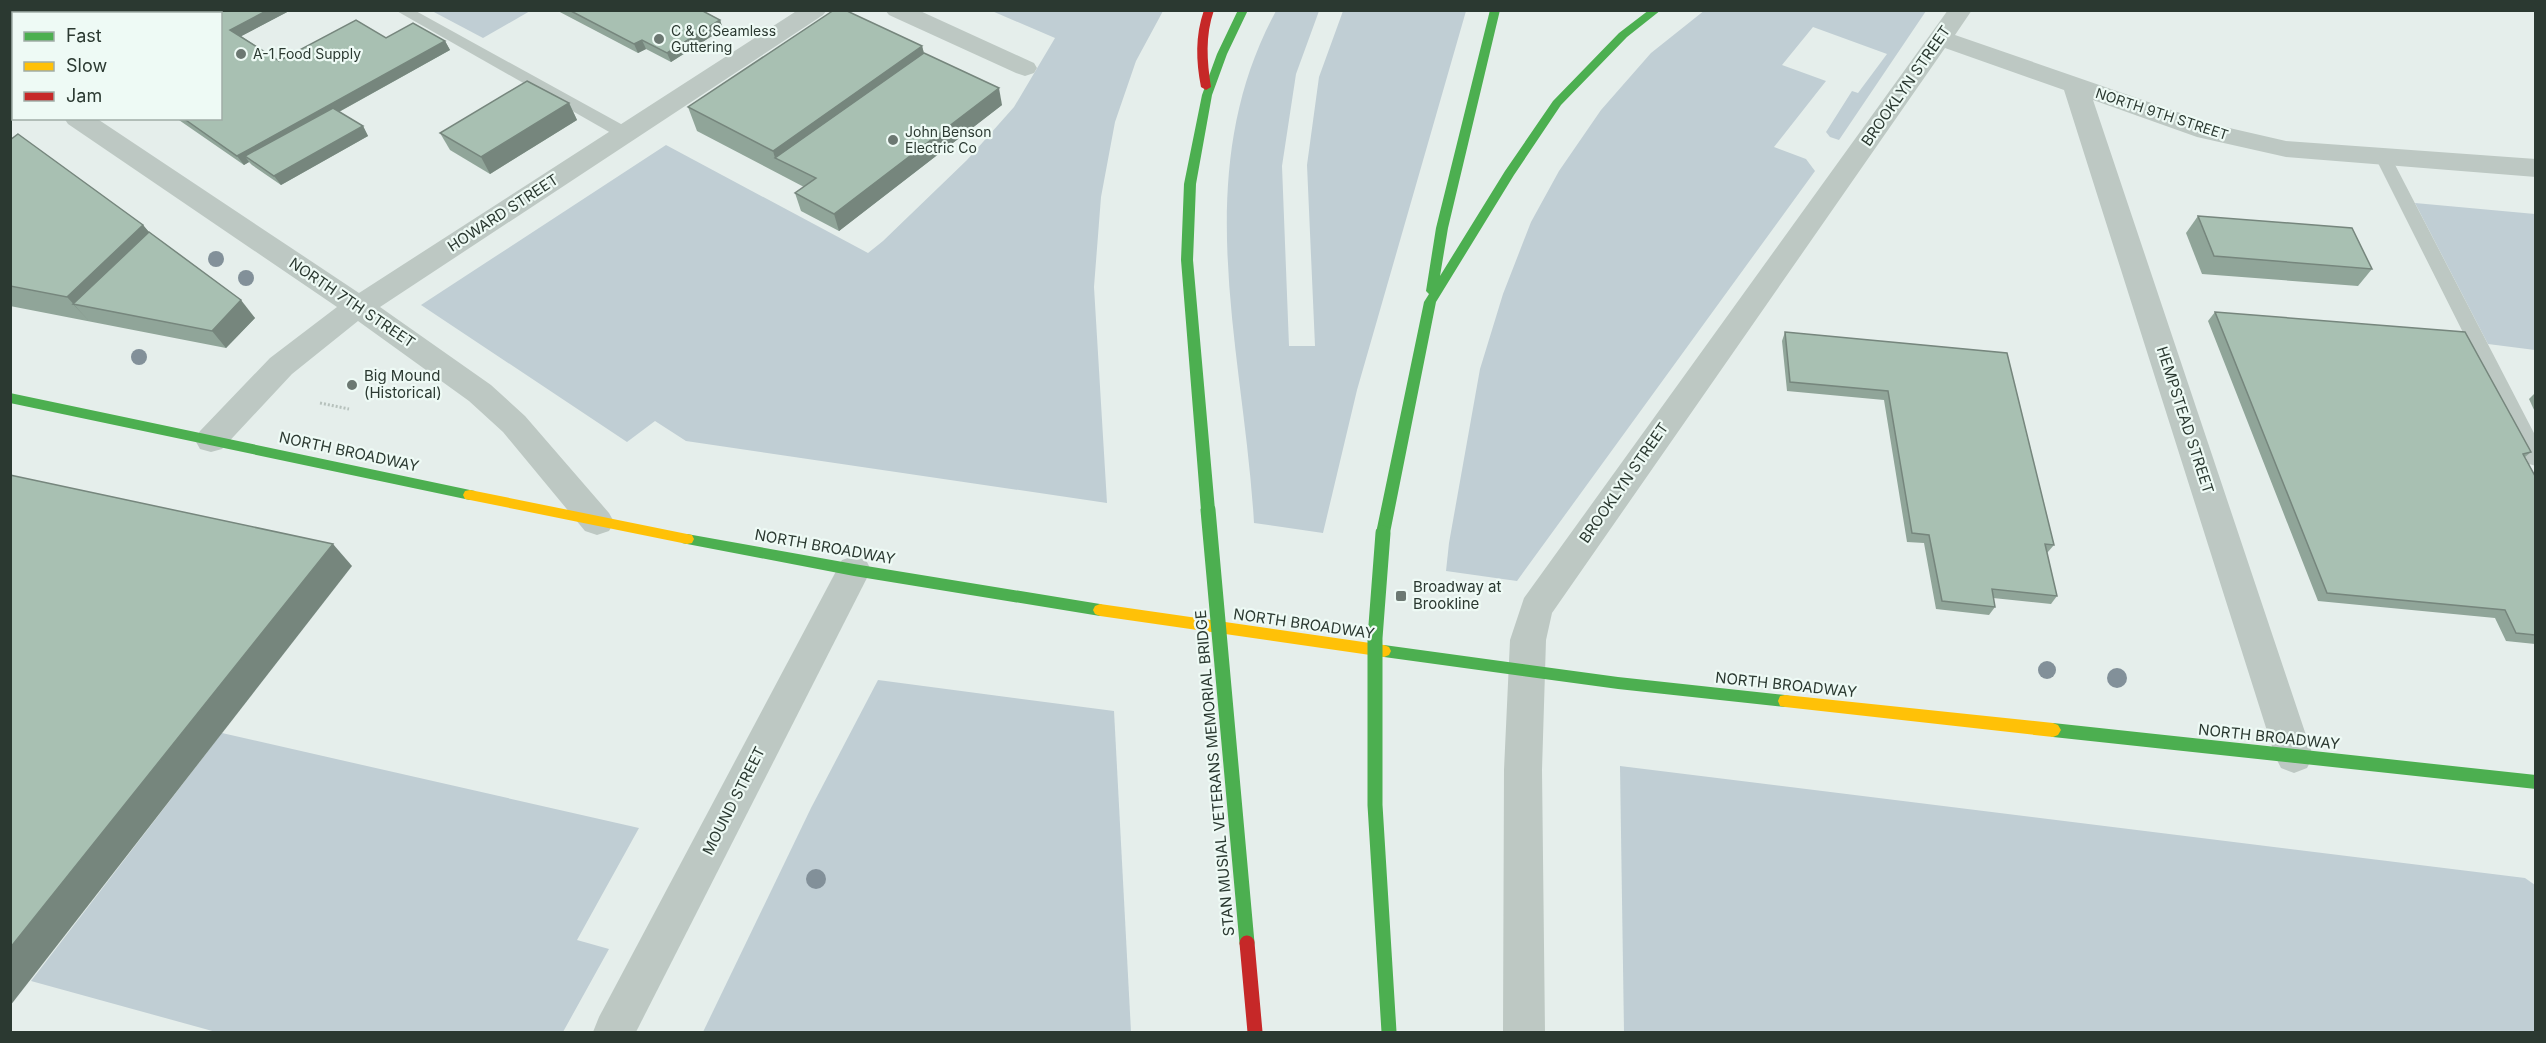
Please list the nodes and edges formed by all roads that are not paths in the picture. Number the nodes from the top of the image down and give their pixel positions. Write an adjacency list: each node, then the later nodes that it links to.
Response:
1 (402, 10): 14 (lane)
2 (815, 10): 14 (street, HOWARD STREET)
3 (897, 10): 10 (street)
4 (1209, 10): 12 (main road)
5 (1243, 10): 12 (main road)
6 (1495, 10): 17 (main road)
7 (1656, 10): 17 (main road)
8 (1960, 10): 9 (street, BROOKLYN STREET)
9 (1940, 38): 11 (street, NORTH 9TH STREET); 24 (street, BROOKLYN STREET)
10 (1025, 68)
11 (2075, 85): 15 (street, NORTH 9TH STREET); 25 (street, HEMPSTEAD STREET)
12 (1207, 95): 28 (main road, STAN MUSIAL VETERANS MEMORIAL BRIDGE, bridge)
13 (80, 120): 18 (street, NORTH 7TH STREET)
14 (624, 134): 18 (street, HOWARD STREET)
15 (2383, 157): 16 (street, NORTH 9TH STREET); 21 (lane)
16 (2535, 168)
17 (1430, 302): 29 (main road, bridge)
18 (359, 307): 20 (street, HOWARD STREET); 22 (street, NORTH 7TH STREET)
19 (10, 398): 20 (main road, NORTH BROADWAY)
20 (211, 440): 22 (main road, NORTH BROADWAY)
21 (2535, 458)
22 (597, 522): 23 (main road, NORTH BROADWAY)
23 (854, 570): 24 (main road, NORTH BROADWAY); 27 (street, MOUND STREET)
24 (1526, 671): 25 (main road, NORTH BROADWAY); 30 (street, BROOKLYN STREET)
25 (2294, 756): 26 (main road, NORTH BROADWAY)
26 (2535, 782)
27 (614, 1032)
28 (1255, 1032)
29 (1389, 1032)
30 (1524, 1032)

